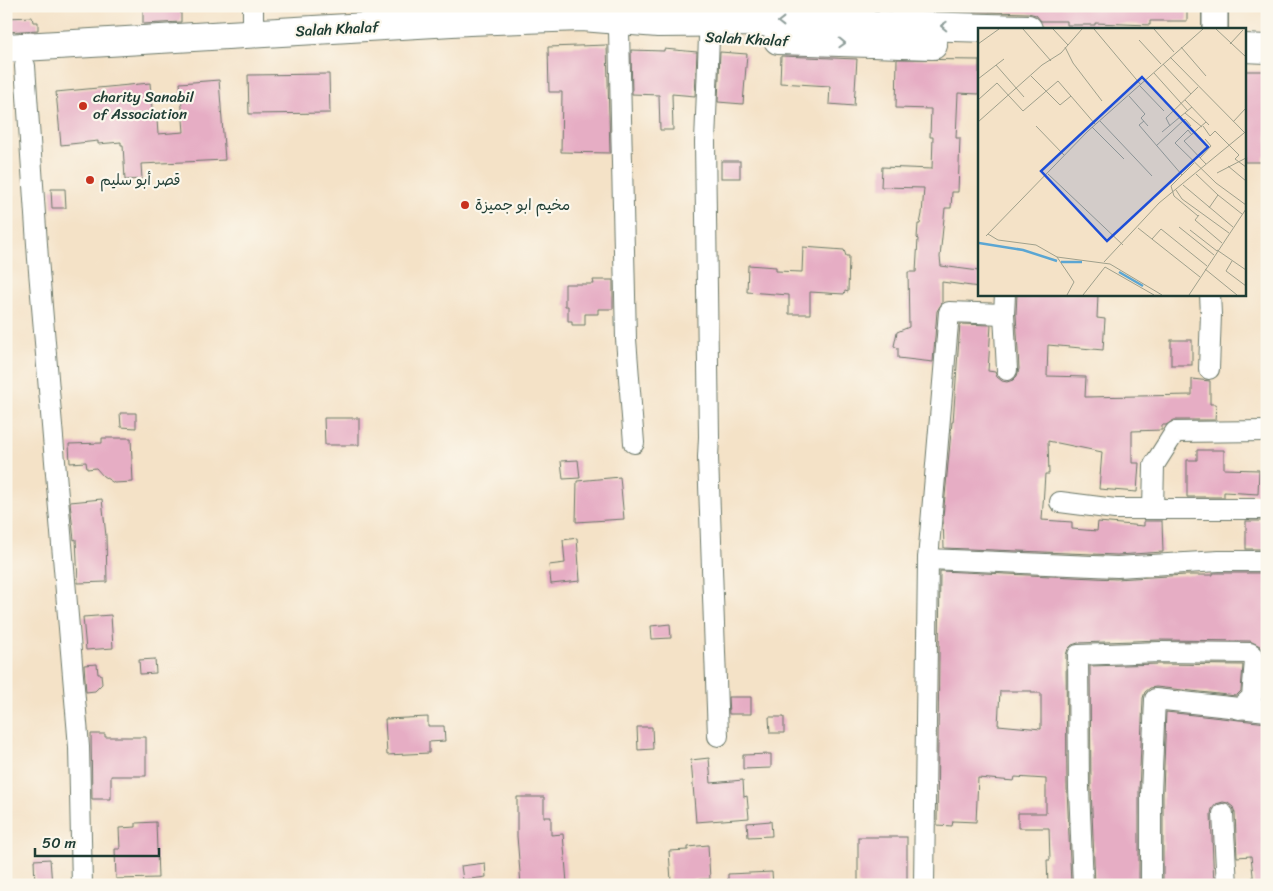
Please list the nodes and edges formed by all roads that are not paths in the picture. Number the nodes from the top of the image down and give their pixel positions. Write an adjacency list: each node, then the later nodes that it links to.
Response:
1 (253, 6): 8 (street)
2 (1215, 6): 5 (street)
3 (658, 15): 4 (main road, Salah Khalaf, one-way to 3); 8 (main road, Salah Khalaf)
4 (994, 28)
5 (1215, 28)
6 (619, 30): 10 (main road, Salah Khalaf); 14 (main road, Salah Khalaf); 21 (street)
7 (1246, 33): 9 (main road)
8 (253, 34): 14 (main road, Salah Khalaf)
9 (1267, 34)
10 (709, 37): 11 (main road, Salah Khalaf, one-way to 11); 29 (street)
11 (978, 46)
12 (1246, 48): 13 (main road)
13 (1267, 49)
14 (12, 60): 31 (street)
15 (1005, 295): 17 (street)
16 (1210, 295): 18 (street)
17 (1004, 314): 19 (street); 25 (street)
18 (1209, 369)
19 (1007, 370)
20 (1267, 432): 23 (street)
21 (634, 443)
22 (1060, 502): 23 (street)
23 (1153, 509): 24 (street)
24 (1267, 509)
25 (928, 559): 26 (street); 32 (street)
26 (1267, 561)
27 (1239, 709): 28 (street); 33 (street); 34 (street)
28 (1267, 711)
29 (718, 736)
30 (1224, 814): 35 (street)
31 (82, 885)
32 (924, 885)
33 (1082, 885)
34 (1152, 885)
35 (1227, 885)

